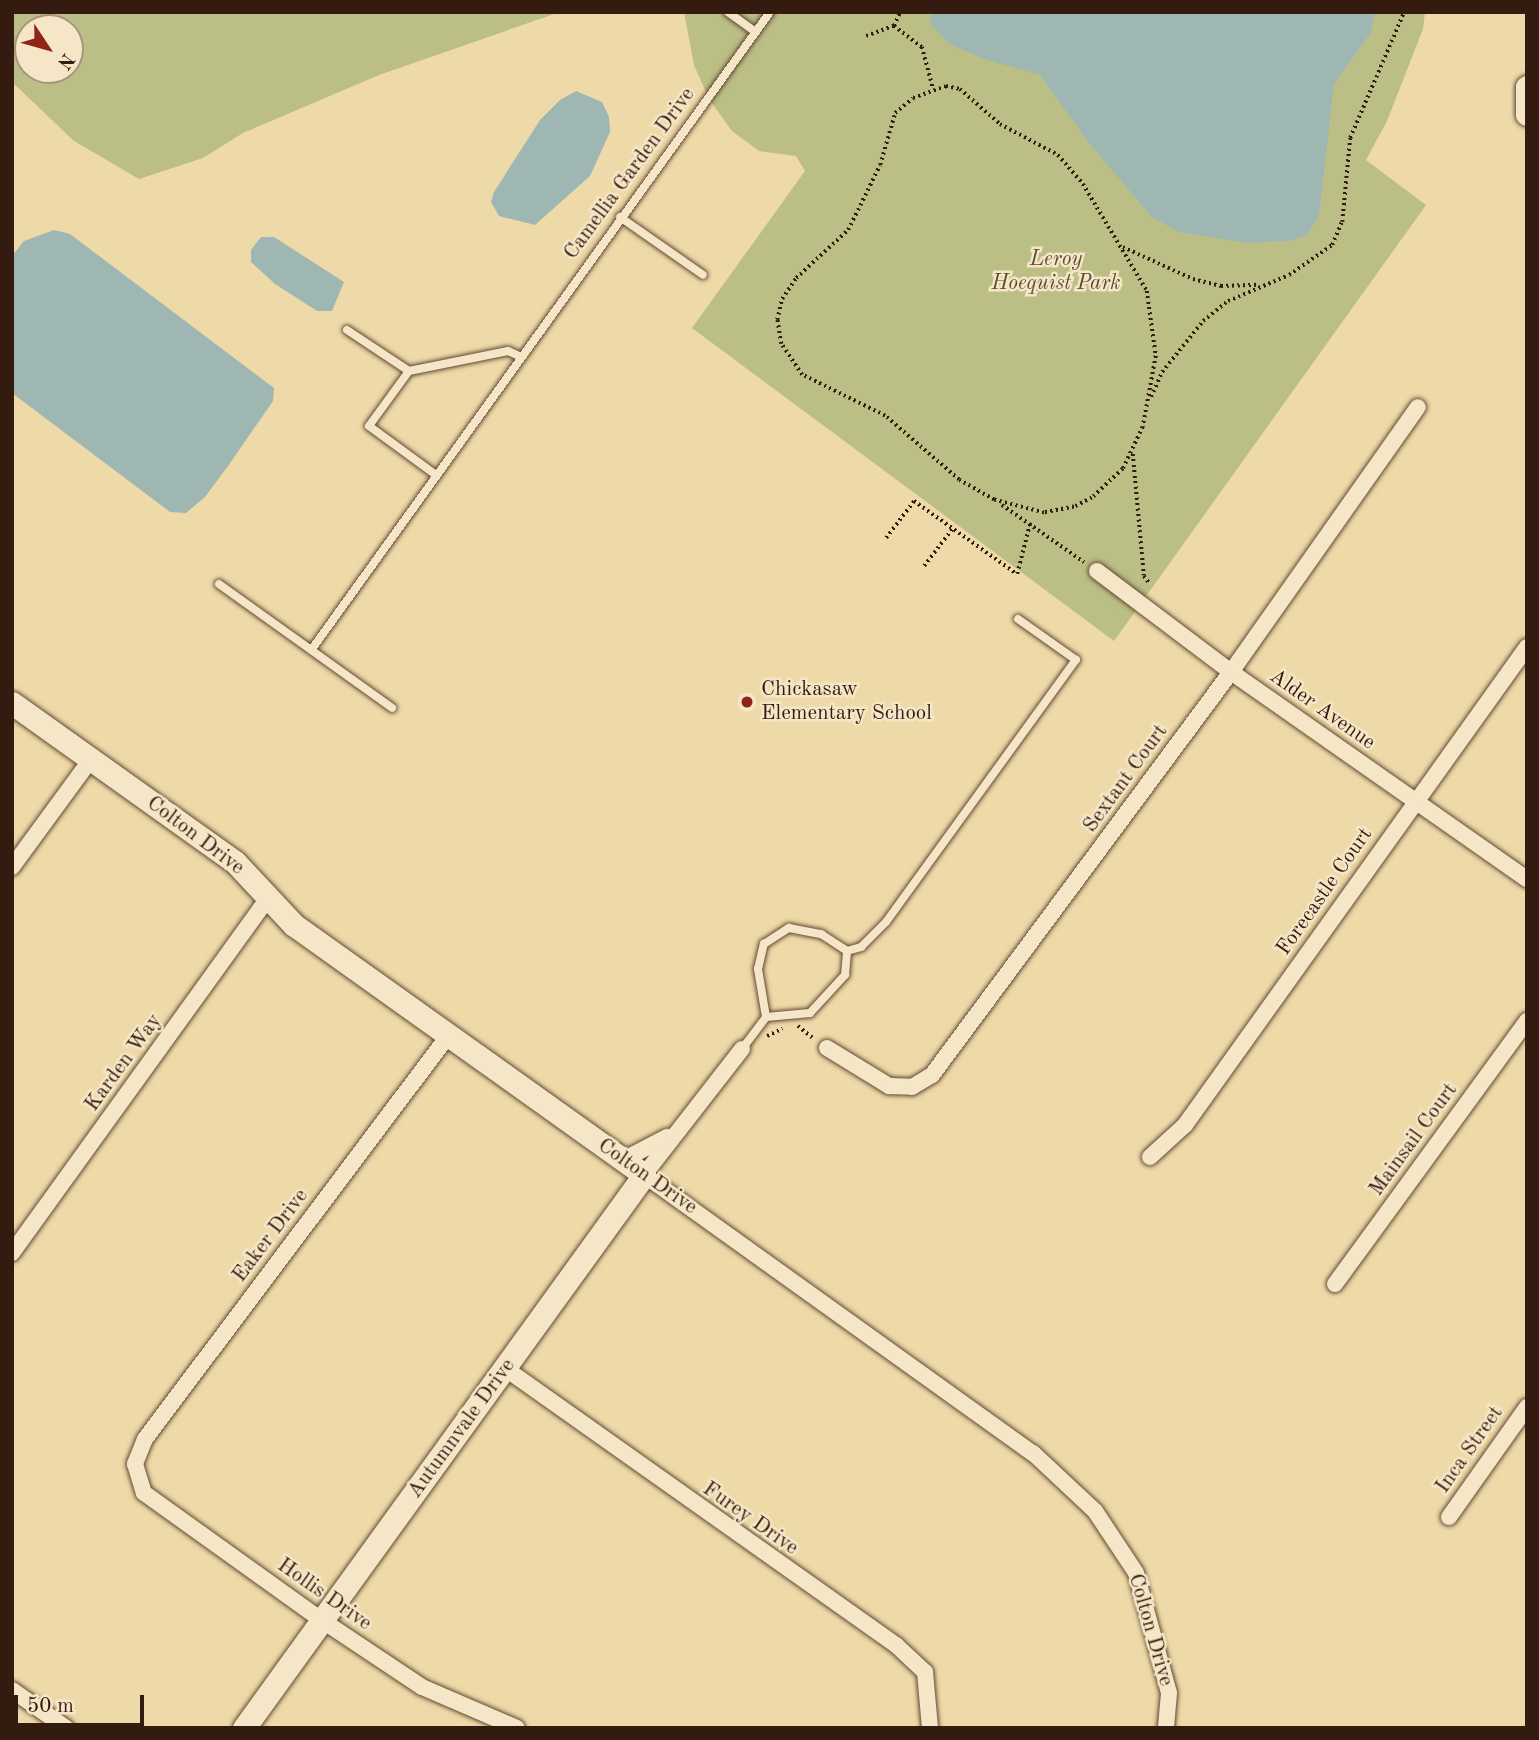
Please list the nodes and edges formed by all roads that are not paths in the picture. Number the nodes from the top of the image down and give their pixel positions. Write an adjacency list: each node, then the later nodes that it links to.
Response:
1 (728, 12): 3 (lane)
2 (770, 12): 3 (lane, Camellia Garden Drive)
3 (756, 32): 6 (lane, Camellia Garden Drive)
4 (1527, 86): 5 (street)
5 (1527, 114)
6 (620, 217): 7 (lane); 9 (lane, Camellia Garden Drive)
7 (703, 275)
8 (347, 330): 10 (lane)
9 (519, 356): 10 (lane); 12 (lane, Camellia Garden Drive)
10 (409, 371): 12 (lane)
11 (1418, 407): 18 (street, Sextant Court)
12 (436, 475): 17 (lane, Camellia Garden Drive)
13 (1097, 571): 18 (street, Alder Avenue)
14 (219, 584): 17 (lane)
15 (1018, 619): 26 (lane)
16 (1527, 647): 22 (street, Forecastle Court)
17 (312, 649): 20 (lane)
18 (1231, 672): 22 (street, Alder Avenue); 30 (street, Sextant Court)
19 (12, 703): 21 (street, Colton Drive)
20 (392, 708)
21 (91, 759): 23 (street); 25 (street, Colton Drive)
22 (1416, 801): 24 (street, Alder Avenue); 33 (street, Forecastle Court)
23 (12, 867)
24 (1527, 879)
25 (269, 897): 29 (street, Colton Drive); 36 (street, Karden Way)
26 (847, 951): 27 (lane); 27 (lane)
27 (766, 1017): 31 (lane)
28 (1527, 1021): 37 (street, Mainsail Court)
29 (448, 1036): 34 (street, Colton Drive); 41 (street, Eaker Drive)
30 (827, 1048)
31 (742, 1049): 32 (street, Autumnvale Drive)
32 (677, 1129): 34 (street, Autumnvale Drive); 35 (street, Autumnvale Drive)
33 (1150, 1157)
34 (623, 1160): 35 (street, Colton Drive)
35 (644, 1175): 38 (street, Autumnvale Drive); 49 (street, Colton Drive)
36 (12, 1253)
37 (1335, 1284)
38 (506, 1369): 43 (street, Autumnvale Drive); 48 (street, Furey Drive)
39 (1527, 1407): 40 (street, Inca Street)
40 (1521, 1426): 42 (street, Inca Street)
41 (135, 1464): 43 (street, Hollis Drive)
42 (1449, 1517)
43 (323, 1620): 46 (street, Autumnvale Drive); 47 (street, Hollis Drive)
44 (12, 1690): 45 (street)
45 (66, 1728)
46 (244, 1728)
47 (517, 1728)
48 (930, 1728)
49 (1166, 1728)

